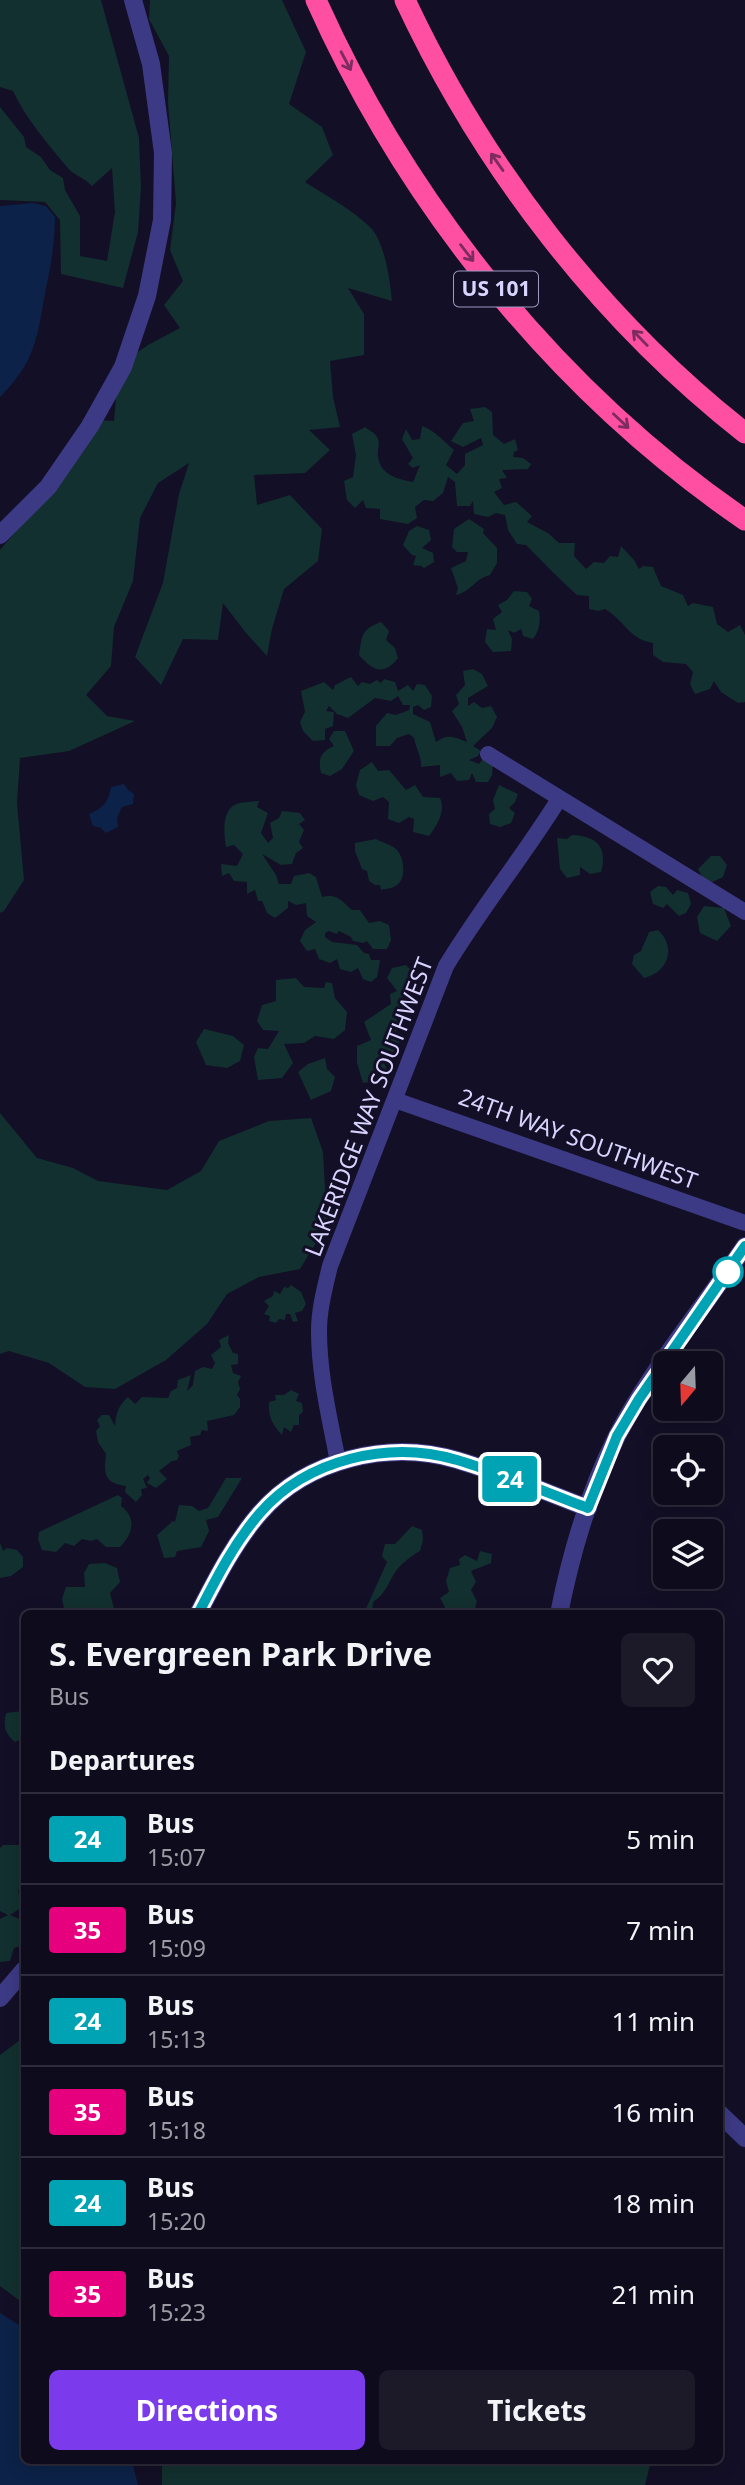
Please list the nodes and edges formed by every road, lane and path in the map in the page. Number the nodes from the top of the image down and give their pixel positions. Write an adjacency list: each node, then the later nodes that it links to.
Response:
1 (133, 0): 6 (street)
2 (316, 0): 5 (highway, US 101, one-way to 5)
3 (405, 0): 4 (highway, US 101, one-way to 3)
4 (745, 433)
5 (745, 520)
6 (0, 535)
7 (488, 754): 8 (street)
8 (559, 799): 9 (street); 10 (street, LAKERIDGE WAY SOUTHWEST)
9 (745, 912)
10 (395, 1100): 11 (street, 24TH WAY SOUTHWEST); 13 (street, LAKERIDGE WAY SOUTHWEST)
11 (745, 1223)
12 (745, 1245): 14 (street)
13 (338, 1462): 14 (street); 15 (street)
14 (588, 1508): 16 (street)
15 (200, 1610)
16 (560, 1610)
17 (21, 1974): 18 (street)
18 (0, 1998)
19 (723, 2117): 20 (street)
20 (745, 2138)

